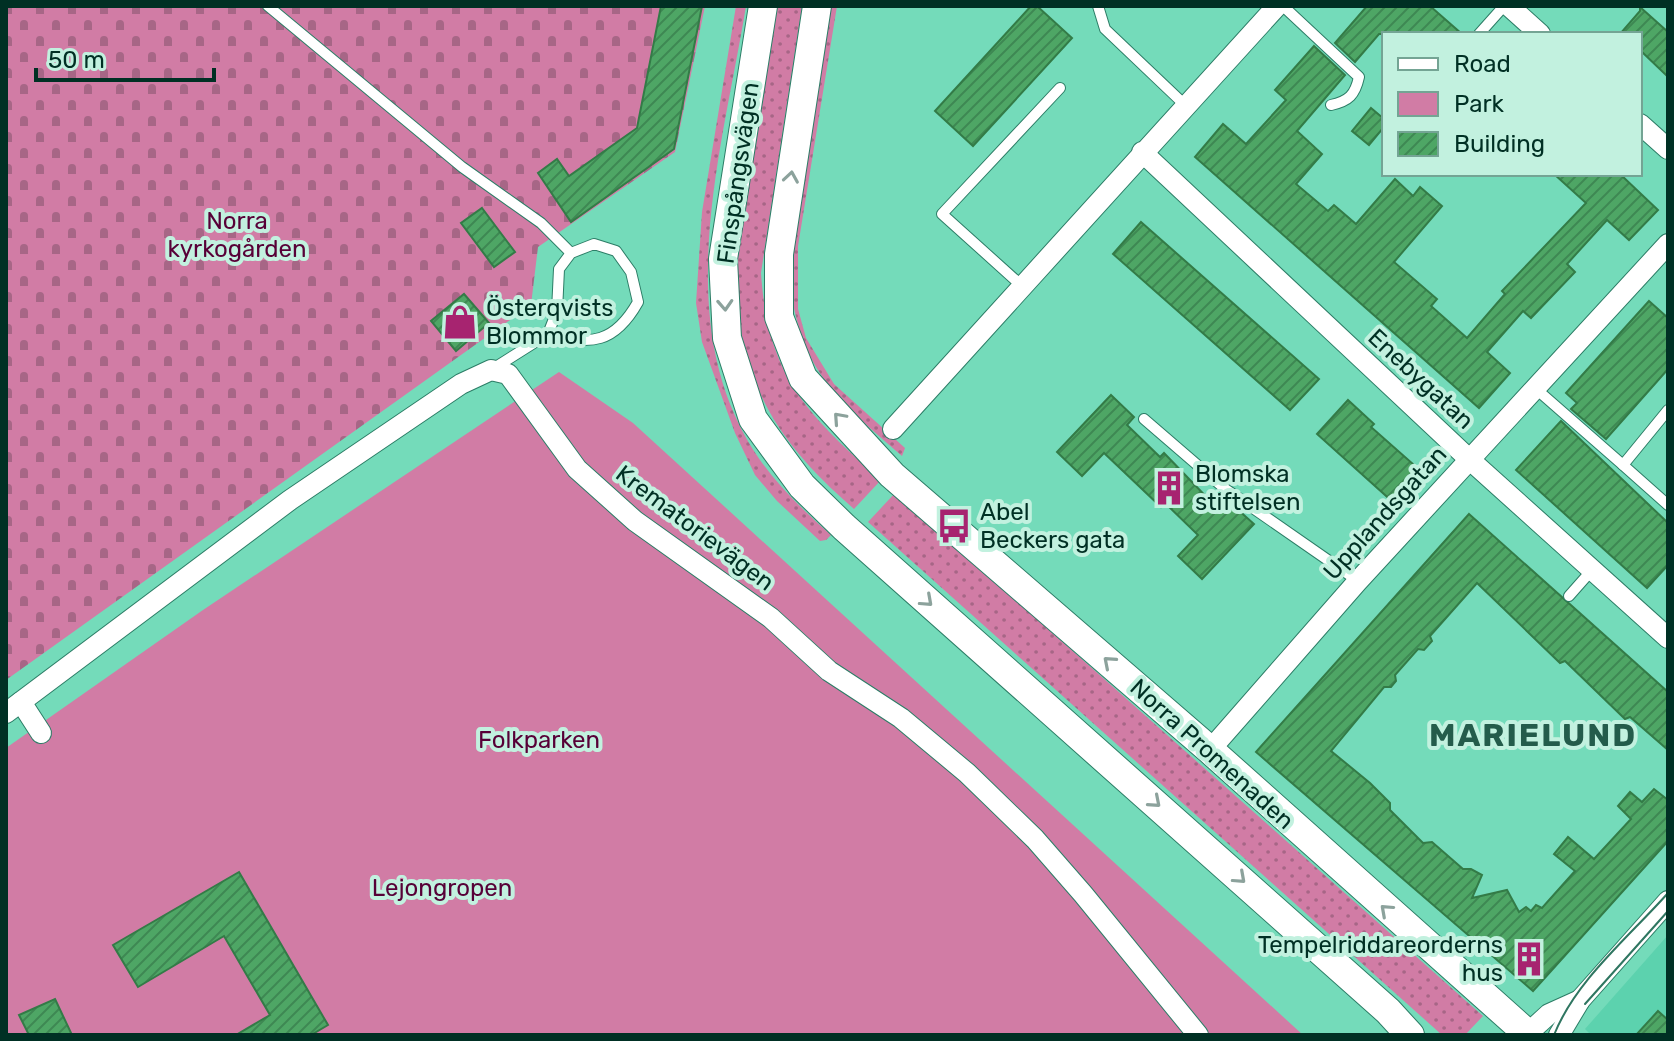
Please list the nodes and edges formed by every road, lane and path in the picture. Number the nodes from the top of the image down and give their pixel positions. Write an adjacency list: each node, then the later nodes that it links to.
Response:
1 (268, 6): 16 (lane)
2 (763, 6): 36 (main road, Finspångsvägen, one-way to 36)
3 (817, 6): 33 (main road, Norra Promenaden, one-way to 3)
4 (1098, 6): 10 (lane)
5 (1280, 6): 10 (street); 11 (lane)
6 (1506, 6): 7 (lane); 8 (street)
7 (1481, 32)
8 (1538, 32)
9 (1060, 88): 17 (lane)
10 (1185, 105): 14 (street)
11 (1331, 105)
12 (1642, 126): 13 (street)
13 (1668, 149)
14 (1142, 152): 17 (street); 24 (street, Enebygatan)
15 (1668, 244): 20 (street, Upplandsgatan)
16 (571, 253): 18 (lane); 18 (lane)
17 (1022, 286): 23 (street)
18 (548, 334): 19 (lane)
19 (491, 370): 31 (street); 37 (street, Krematorievägen)
20 (1535, 388): 24 (street, Upplandsgatan); 25 (lane)
21 (1668, 410): 25 (lane)
22 (1144, 419): 28 (lane)
23 (893, 429)
24 (1469, 459): 27 (street, Enebygatan); 28 (street, Upplandsgatan)
25 (1623, 465): 26 (lane)
26 (1668, 505)
27 (1592, 570): 29 (lane); 30 (street, Enebygatan)
28 (1358, 581): 33 (street, Upplandsgatan)
29 (1569, 596)
30 (1665, 628)
31 (14, 708): 32 (street)
32 (41, 733)
33 (1210, 750): 40 (main road, Norra Promenaden, one-way to 33)
34 (1668, 901): 35 (street)
35 (1580, 1000): 40 (street); 41 (street)
36 (1388, 1011): 38 (main road); 39 (main road)
37 (1198, 1035)
38 (1410, 1035)
39 (1422, 1035)
40 (1527, 1035)
41 (1559, 1035)

